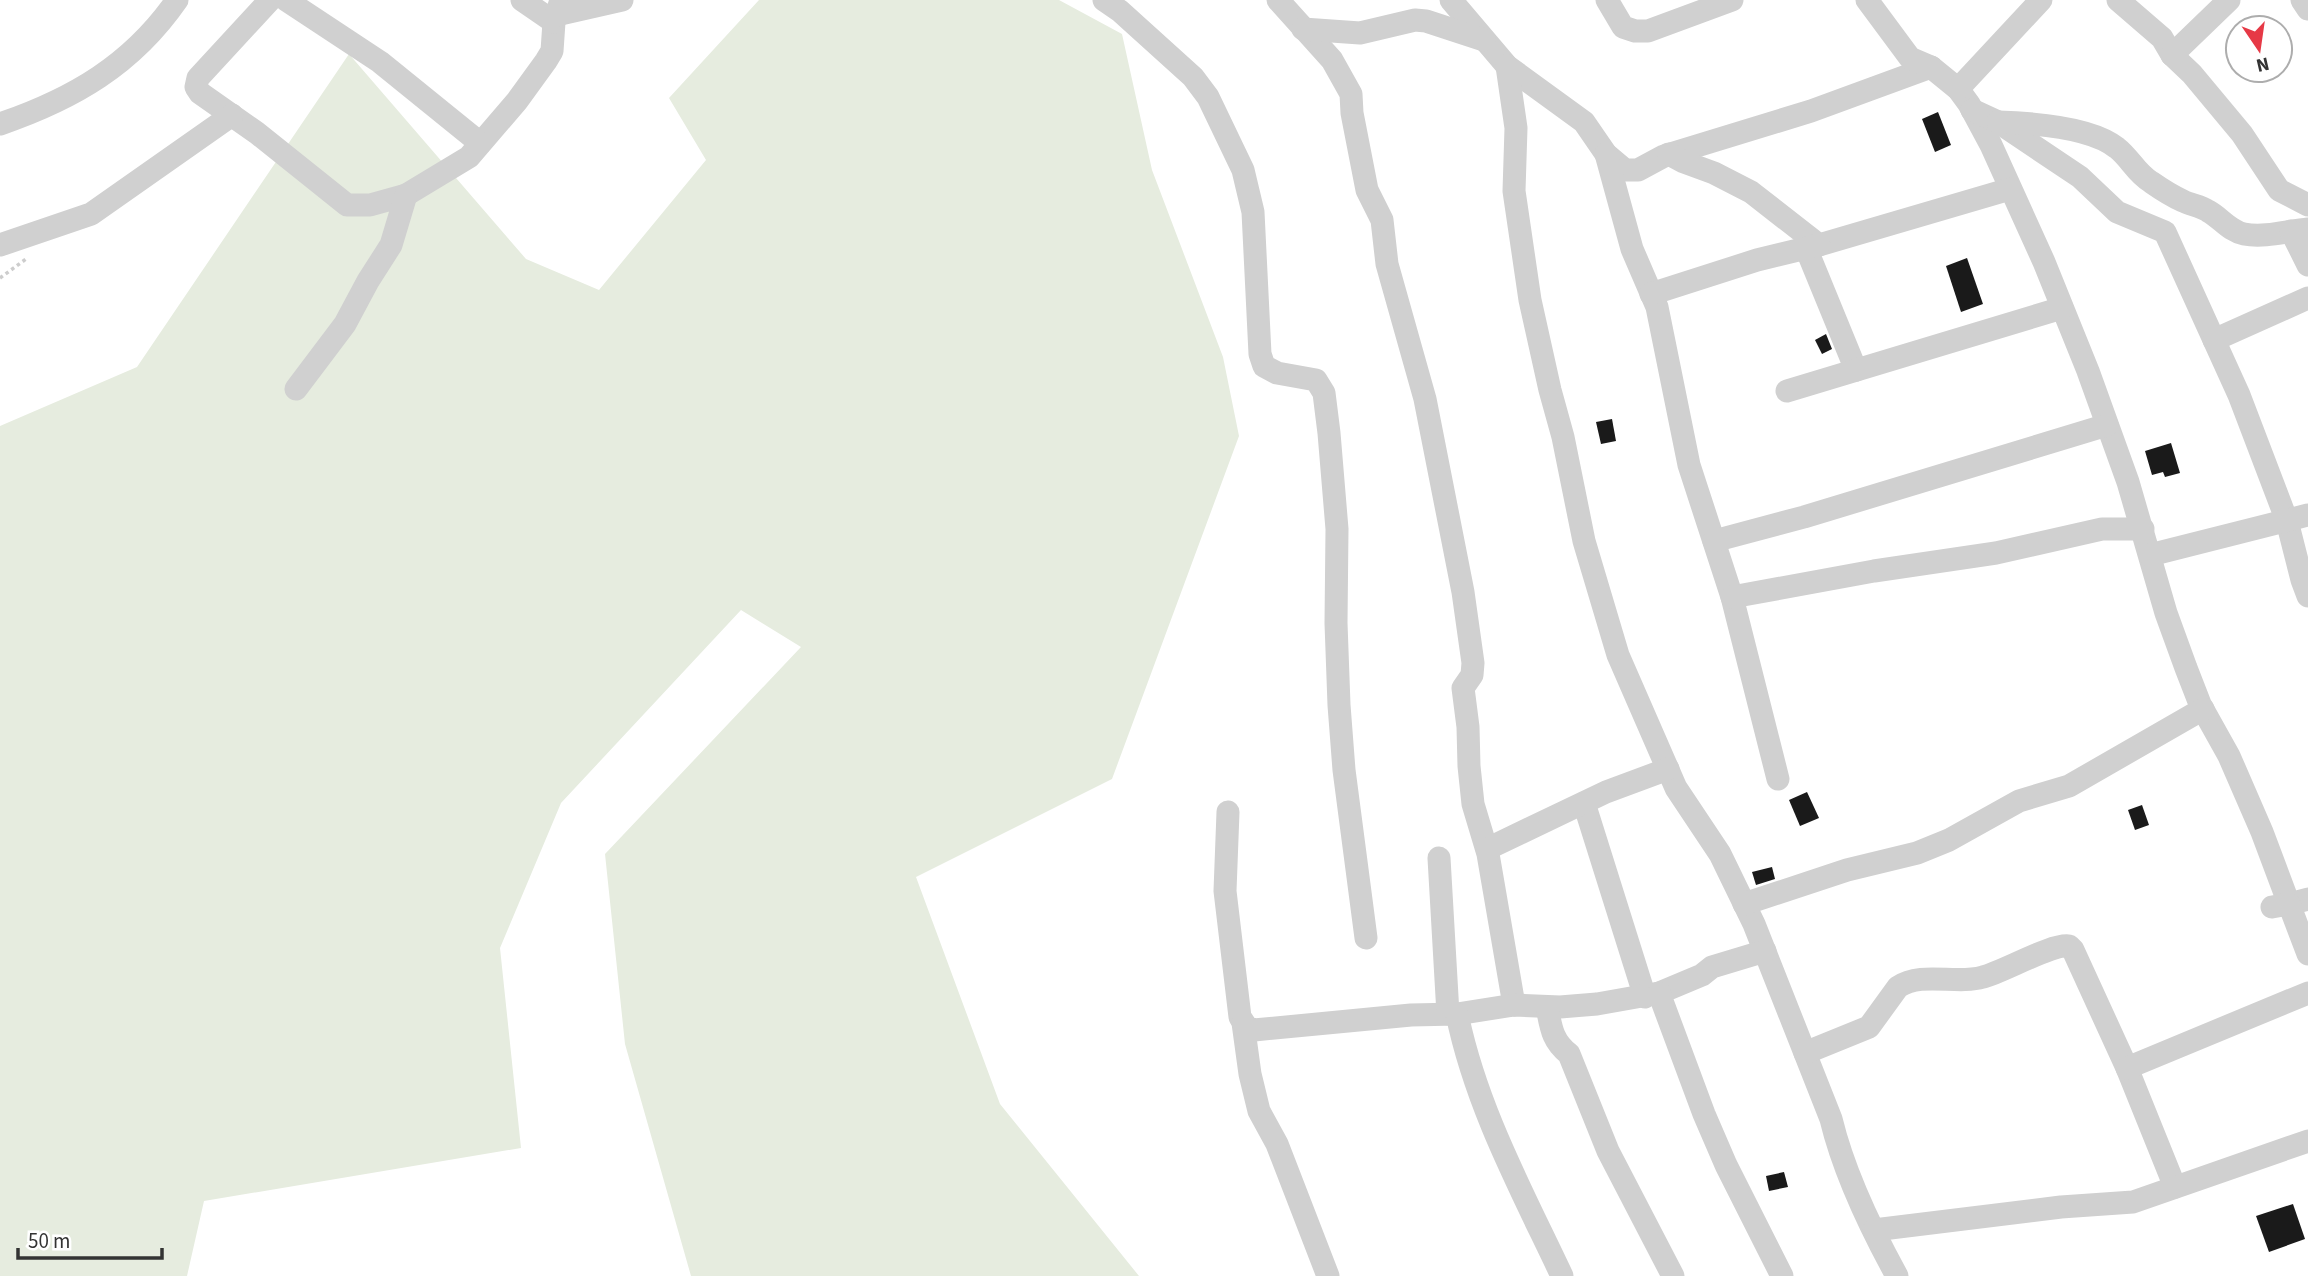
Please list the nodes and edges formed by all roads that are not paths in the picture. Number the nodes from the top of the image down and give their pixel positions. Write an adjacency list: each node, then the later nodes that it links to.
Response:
1 (177, 0): 27 (street)
2 (270, 0): 25 (street)
3 (286, 0): 28 (street)
4 (522, 0): 17 (street)
5 (622, 0): 17 (street)
6 (1104, 0): 61 (street)
7 (1279, 0): 18 (street)
8 (1451, 0): 19 (street)
9 (1607, 0): 10 (street)
10 (1732, 0)
11 (1867, 0): 22 (street)
12 (2041, 0): 23 (street)
13 (2118, 0): 20 (street)
14 (2230, 0): 20 (street)
15 (2302, 0): 16 (street)
16 (2308, 9)
17 (557, 12): 28 (street)
18 (1303, 29): 19 (street); 57 (street)
19 (1484, 40): 21 (street)
20 (2172, 55): 33 (street)
21 (1507, 66): 29 (street); 53 (street)
22 (1931, 67): 23 (street); 30 (street)
23 (1958, 89): 24 (street)
24 (1972, 110): 26 (street); 31 (street)
25 (232, 115): 32 (street); 35 (street)
26 (1998, 122): 34 (street); 41 (street)
27 (0, 124)
28 (480, 143): 32 (street)
29 (1606, 154): 30 (street); 38 (street)
30 (1669, 154): 36 (street)
31 (2010, 189): 36 (street); 40 (street)
32 (406, 195): 43 (street)
33 (2308, 205)
34 (2300, 230): 37 (street)
35 (0, 245)
36 (1812, 246): 38 (street); 42 (street)
37 (2308, 265)
38 (1651, 294): 48 (street)
39 (2308, 299): 41 (street)
40 (2062, 308): 42 (street); 45 (street)
41 (2214, 340): 46 (street)
42 (1856, 370): 44 (street)
43 (296, 389)
44 (1787, 391)
45 (2107, 425): 47 (street); 48 (street)
46 (2297, 518): 49 (street); 50 (street)
47 (2143, 529): 49 (street); 51 (street)
48 (1714, 541): 51 (street)
49 (2150, 555): 52 (street)
50 (2308, 596)
51 (1732, 597): 54 (street)
52 (2203, 709): 59 (street); 60 (street)
53 (1668, 769): 55 (street); 60 (street)
54 (1778, 779)
55 (1584, 803): 57 (street); 65 (street)
56 (1228, 812): 69 (street)
57 (1486, 849): 66 (street)
58 (1439, 858): 68 (street)
59 (2290, 903): 63 (street)
60 (1744, 904): 62 (street)
61 (1366, 938)
62 (1765, 951): 65 (street); 70 (street)
63 (2308, 954)
64 (2308, 993): 71 (street)
65 (1652, 995): 67 (street); 78 (street)
66 (1514, 1005): 67 (street); 68 (street)
67 (1547, 1007): 77 (street)
68 (1452, 1014): 69 (street); 76 (street)
69 (1243, 1023): 75 (street)
70 (1805, 1053): 71 (street); 74 (street)
71 (2127, 1068): 73 (street)
72 (2308, 1141): 73 (street)
73 (2175, 1187): 74 (street)
74 (1874, 1230): 79 (street)
75 (1328, 1276)
76 (1562, 1276)
77 (1673, 1276)
78 (1782, 1276)
79 (1897, 1276)

